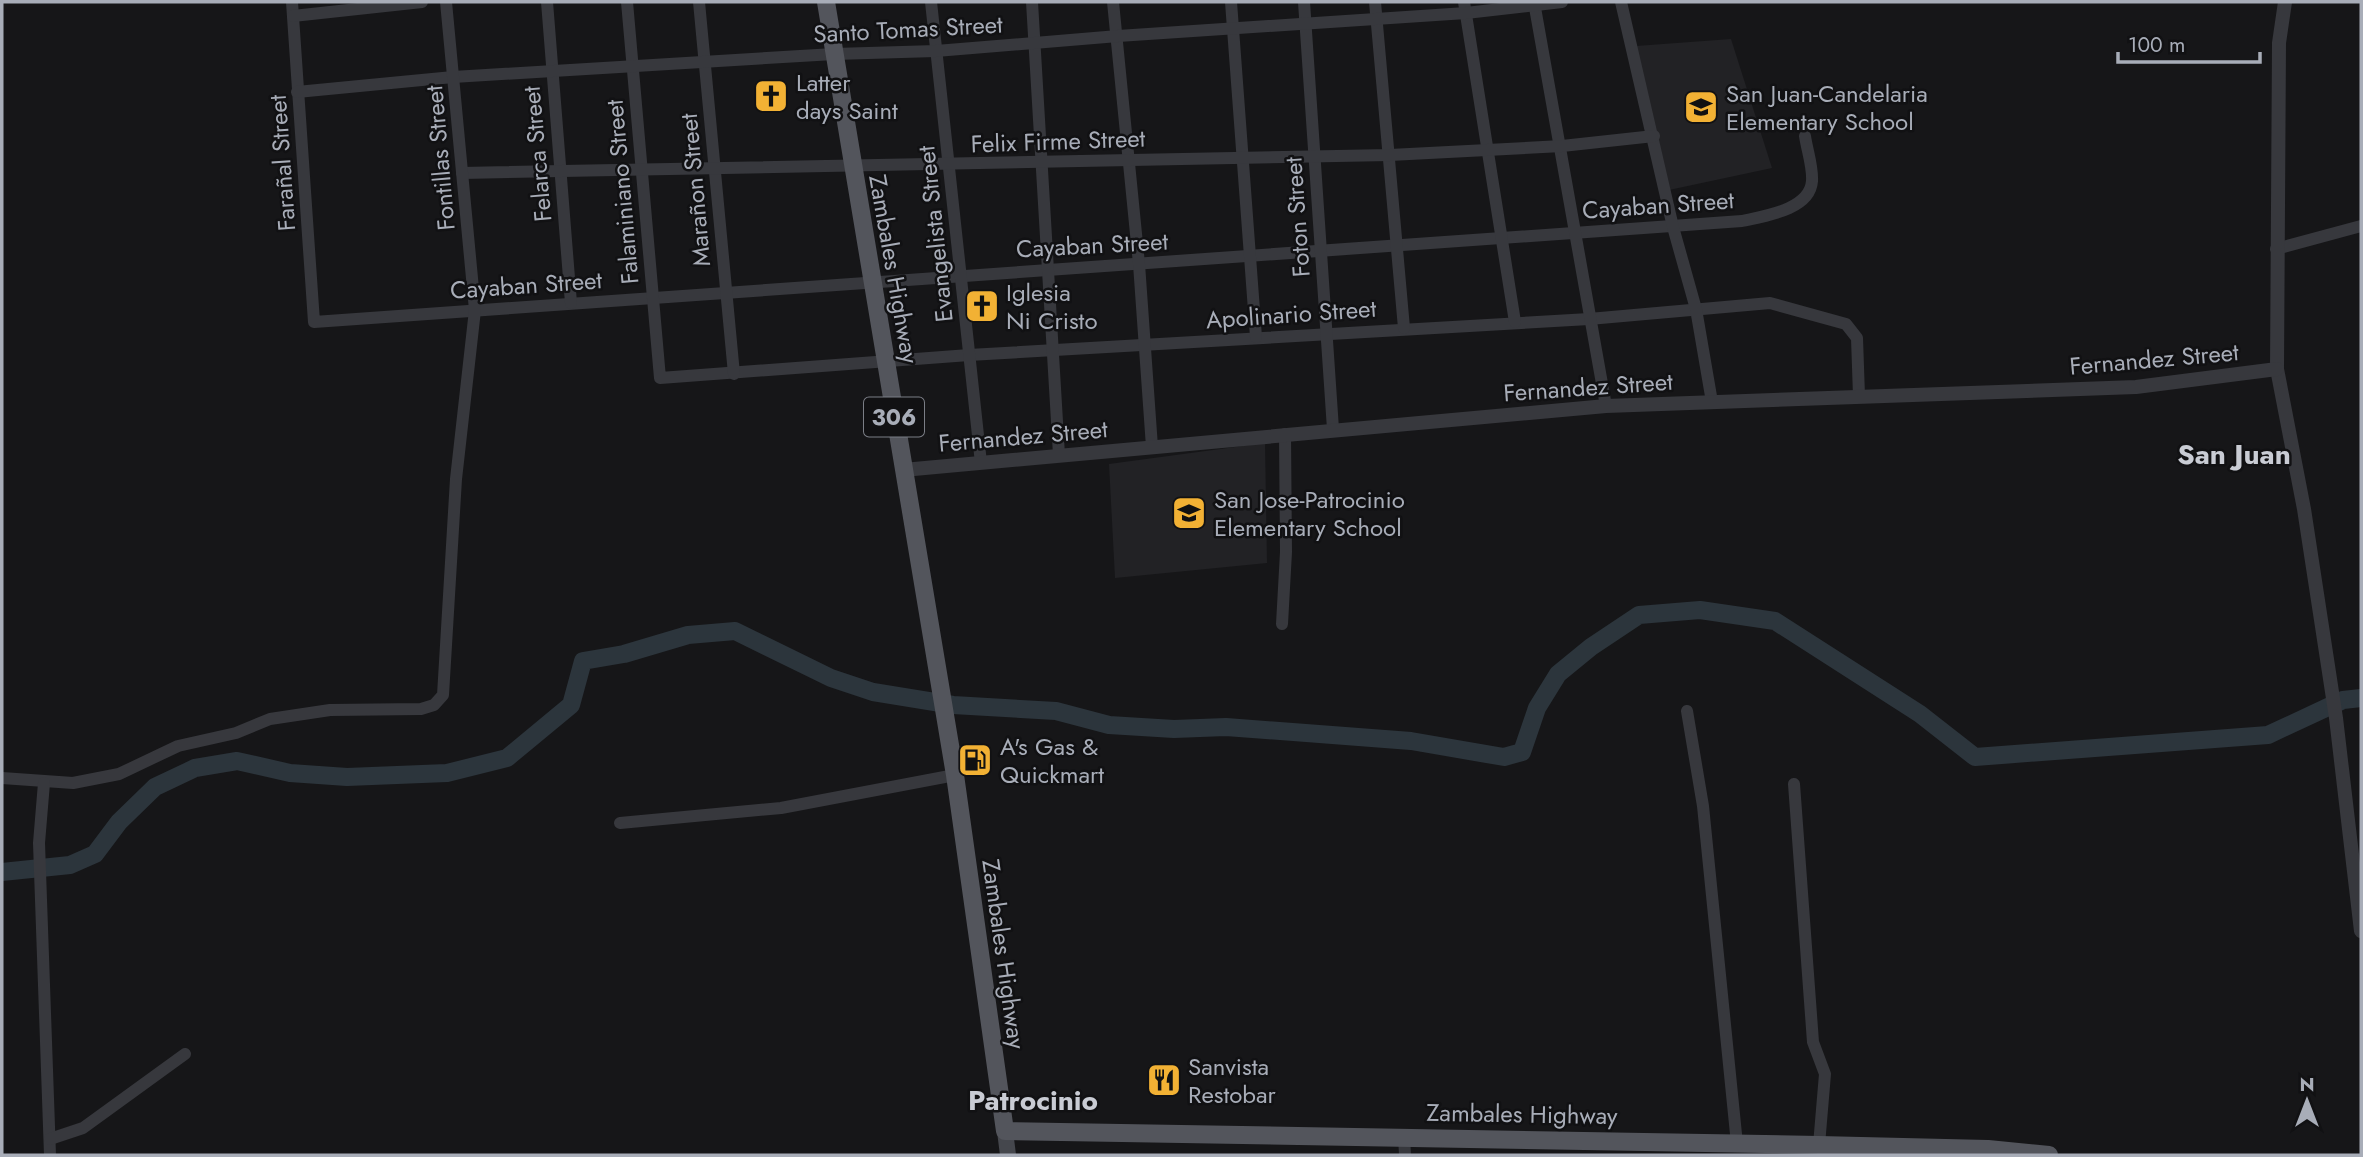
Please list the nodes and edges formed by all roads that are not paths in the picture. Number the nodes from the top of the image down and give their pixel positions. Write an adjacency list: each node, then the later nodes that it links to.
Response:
1 (292, 2): 19 (street, Farañal Street)
2 (422, 2): 19 (street)
3 (446, 2): 30 (street, Fontillas Street)
4 (547, 2): 29 (street, Felarca Street)
5 (627, 2): 28 (street, Falaminiano Street)
6 (699, 2): 27 (street, Marañon Street)
7 (826, 2): 26 (main road, Zambales Highway / 306)
8 (931, 2): 25 (street, Evangelista Street)
9 (1032, 2): 24 (street)
10 (1113, 2): 23 (street)
11 (1231, 2): 22 (street)
12 (1304, 2): 21 (street, Foton Street)
13 (1375, 2): 20 (street)
14 (1562, 2): 17 (street, Santo Tomas Street)
15 (1621, 2): 32 (street)
16 (2285, 2): 52 (street)
17 (1535, 4): 18 (street, Santo Tomas Street); 34 (street)
18 (1465, 7): 20 (street, Santo Tomas Street); 35 (street)
19 (293, 16): 31 (street, Farañal Street)
20 (1376, 18): 21 (street, Santo Tomas Street); 36 (street)
21 (1305, 23): 22 (street, Santo Tomas Street); 38 (street, Foton Street)
22 (1233, 28): 23 (street, Santo Tomas Street); 37 (street)
23 (1118, 36): 24 (street, Santo Tomas Street); 39 (street)
24 (1034, 43): 25 (street, Santo Tomas Street); 40 (street)
25 (936, 51): 26 (street, Santo Tomas Street); 42 (street, Evangelista Street)
26 (834, 54): 27 (street, Santo Tomas Street); 41 (main road, Zambales Highway / 306)
27 (704, 62): 28 (street, Santo Tomas Street); 43 (street, Marañon Street)
28 (631, 66): 29 (street, Santo Tomas Street); 44 (street, Falaminiano Street)
29 (552, 71): 30 (street, Santo Tomas Street); 45 (street, Felarca Street)
30 (453, 77): 31 (street, Santo Tomas Street); 46 (street, Fontillas Street)
31 (297, 92): 65 (street, Farañal Street)
32 (1654, 135): 34 (street, Felix Firme Street); 48 (street)
33 (1805, 136): 48 (street, Cayaban Street)
34 (1562, 146): 35 (street, Felix Firme Street); 49 (street)
35 (1489, 151): 36 (street, Felix Firme Street); 50 (street)
36 (1390, 155): 38 (street, Felix Firme Street); 51 (street)
37 (1243, 156): 38 (street, Felix Firme Street); 39 (street, Felix Firme Street); 54 (street)
38 (1314, 156): 53 (street, Foton Street)
39 (1128, 159): 40 (street, Felix Firme Street); 55 (street)
40 (1041, 162): 42 (street, Felix Firme Street); 56 (street)
41 (851, 163): 42 (street, Felix Firme Street); 43 (street, Felix Firme Street); 58 (main road, Zambales Highway / 306)
42 (948, 166): 57 (street, Evangelista Street)
43 (714, 170): 44 (street, Felix Firme Street); 59 (street, Marañon Street)
44 (641, 171): 45 (street, Felix Firme Street); 60 (street, Falaminiano Street)
45 (560, 172): 46 (street, Felix Firme Street); 61 (street, Felarca Street)
46 (463, 173): 63 (street, Fontillas Street)
47 (2361, 226): 52 (street)
48 (1673, 227): 49 (street, Cayaban Street); 62 (street)
49 (1576, 231): 50 (street, Cayaban Street); 64 (street)
50 (1502, 237): 51 (street, Cayaban Street); 66 (street)
51 (1397, 246): 53 (street, Cayaban Street); 67 (street)
52 (2276, 249): 74 (street)
53 (1321, 251): 54 (street, Cayaban Street); 68 (street, Foton Street)
54 (1252, 257): 55 (street, Cayaban Street); 69 (street)
55 (1139, 264): 56 (street, Cayaban Street); 70 (street)
56 (1047, 268): 57 (street, Cayaban Street); 71 (street)
57 (961, 274): 58 (street, Cayaban Street); 72 (street, Evangelista Street)
58 (871, 281): 59 (street, Cayaban Street); 73 (main road, Zambales Highway / 306)
59 (726, 292): 60 (street, Cayaban Street); 75 (street, Marañon Street)
60 (653, 297): 61 (street, Cayaban Street); 76 (street, Falaminiano Street)
61 (571, 303): 63 (street, Cayaban Street)
62 (1696, 309): 64 (street, Apolinario Street); 77 (street, Apolinario Street); 78 (street)
63 (475, 310): 65 (street, Cayaban Street); 90 (street, Fontillas Street)
64 (1588, 318): 66 (street, Apolinario Street); 79 (street)
65 (314, 322)
66 (1514, 322): 67 (street, Apolinario Street)
67 (1404, 328): 68 (street, Apolinario Street)
68 (1326, 333): 69 (street, Apolinario Street); 80 (street, Foton Street)
69 (1256, 337): 70 (street, Apolinario Street)
70 (1146, 345): 71 (street, Apolinario Street); 82 (street)
71 (1052, 350): 72 (street, Apolinario Street); 83 (street)
72 (969, 355): 73 (street, Apolinario Street); 84 (street, Evangelista Street)
73 (885, 361): 75 (street, Apolinario Street); 85 (main road, Zambales Highway / 306)
74 (2277, 369): 77 (street, Fernandez Street); 93 (street)
75 (734, 374): 76 (street, Apolinario Street)
76 (660, 378)
77 (1859, 396): 78 (street, Fernandez Street)
78 (1712, 402): 79 (street, Fernandez Street)
79 (1606, 406): 80 (street, Fernandez Street)
80 (1333, 429): 81 (street, Fernandez Street)
81 (1285, 434): 82 (street, Fernandez Street); 86 (street)
82 (1152, 447): 83 (street, Fernandez Street)
83 (1059, 455): 84 (street, Fernandez Street)
84 (981, 463): 85 (street, Fernandez Street)
85 (903, 470): 88 (main road, Zambales Highway / 306)
86 (1282, 624)
87 (1687, 711): 99 (street)
88 (955, 775): 92 (street); 96 (main road, Zambales Highway / 306)
89 (2, 778): 90 (street, Fontillas Street)
90 (44, 783): 98 (street)
91 (1794, 784): 100 (street)
92 (620, 823)
93 (2357, 866): 94 (street)
94 (2361, 931)
95 (185, 1054): 98 (street)
96 (1004, 1131): 97 (main road, Zambales Highway); 103 (main road)
97 (1404, 1136): 101 (main road, Zambales Highway); 104 (street)
98 (50, 1139): 102 (street)
99 (1737, 1144): 100 (main road, Zambales Highway); 101 (main road, Zambales Highway)
100 (1819, 1145): 105 (main road, Zambales Highway)
101 (1637, 1148)
102 (50, 1155)
103 (1007, 1155)
104 (1405, 1155)
105 (2049, 1155)

